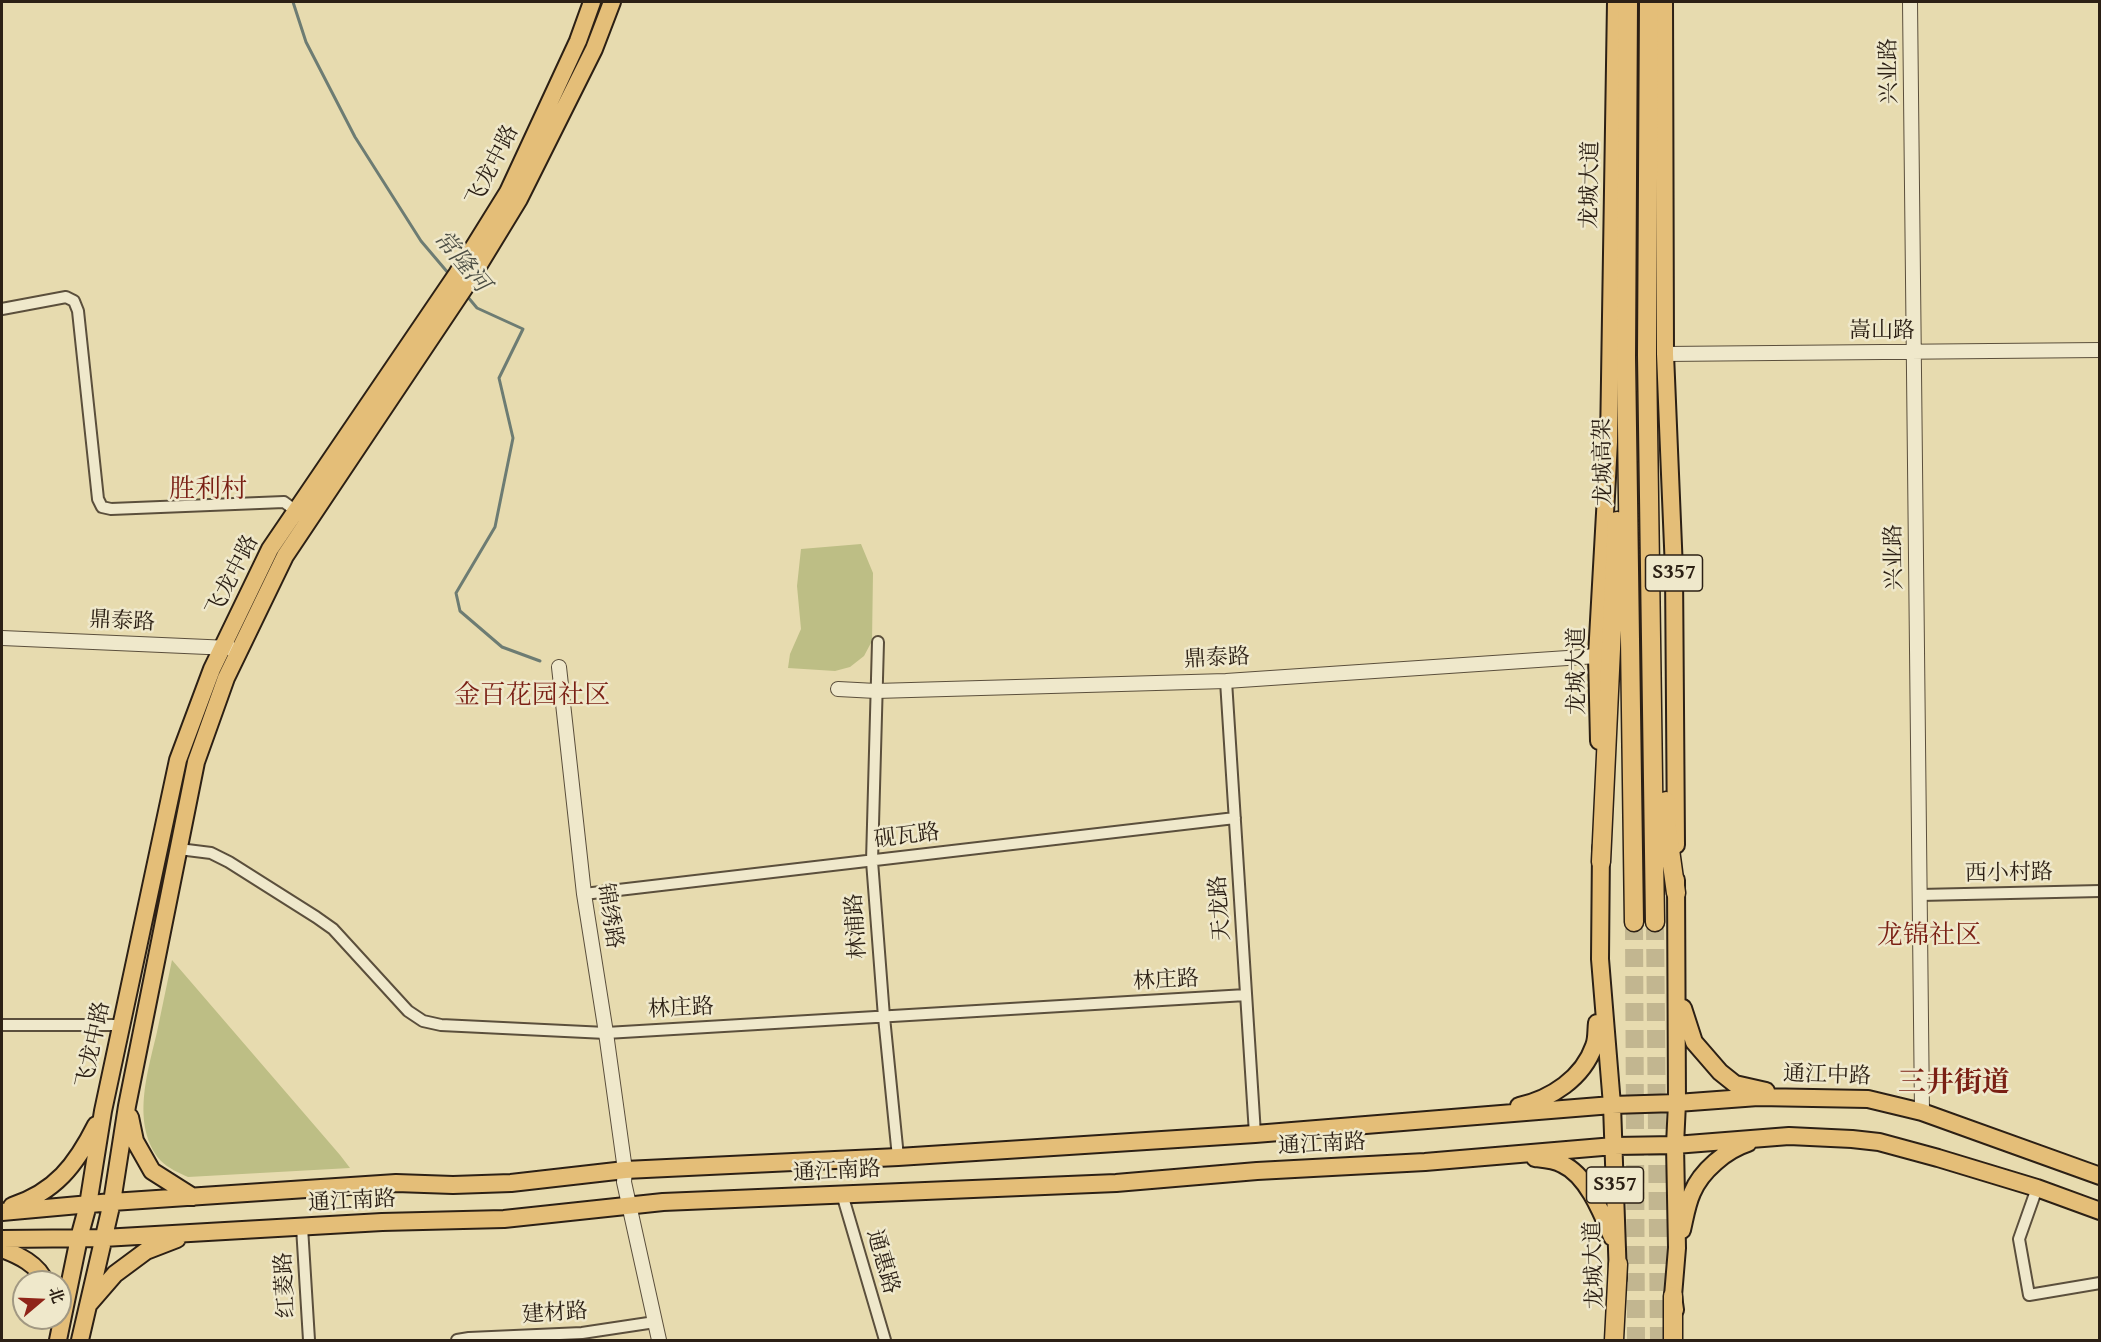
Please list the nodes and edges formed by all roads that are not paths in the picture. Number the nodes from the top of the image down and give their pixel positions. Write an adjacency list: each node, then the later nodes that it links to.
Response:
1 (592, 2): 8 (main road, 飞龙中路)
2 (612, 2): 8 (main road, 飞龙中路)
3 (1616, 2): 19 (main road, 龙城大道 / S357)
4 (1628, 2): 13 (highway, 龙城高架)
5 (1649, 2): 12 (highway, 龙城高架)
6 (1664, 2): 12 (main road)
7 (1910, 2): 11 (street, 兴业路)
8 (458, 285): 14 (main road, 飞龙中路); 18 (main road, 飞龙中路)
9 (2, 309): 14 (street)
10 (2100, 350): 11 (street, 嵩山路)
11 (1914, 352): 12 (street, 嵩山路); 31 (street, 兴业路)
12 (1656, 355): 29 (highway); 33 (highway, 龙城高架)
13 (1626, 357): 27 (highway); 32 (highway, 龙城高架)
14 (296, 511): 17 (main road, 飞龙中路)
15 (2, 638): 17 (street, 鼎泰路)
16 (878, 642): 23 (street, 林浦路)
17 (222, 648): 18 (street, 鼎泰路); 39 (main road, 飞龙中路)
18 (241, 648): 25 (main road, 飞龙中路)
19 (1598, 656): 21 (street, 鼎泰路); 27 (main road, 龙城大道 / S357)
20 (559, 667): 30 (street, 锦绣路)
21 (1226, 681): 23 (street, 鼎泰路); 24 (street, 天龙路)
22 (838, 689): 23 (street, 鼎泰路)
23 (876, 691): 26 (street, 林浦路)
24 (1235, 818): 26 (street, 砚瓦路); 36 (street, 天龙路)
25 (179, 849): 40 (street, 林庄路); 44 (main road, 飞龙中路)
26 (872, 861): 30 (street, 砚瓦路); 37 (street, 林浦路)
27 (1601, 862): 34 (main road, 龙城大道 / S357)
28 (2100, 891): 31 (street, 西小村路)
29 (1676, 893): 35 (main road, S357)
30 (584, 894): 40 (street, 锦绣路)
31 (1920, 895): 46 (street, 兴业路)
32 (1634, 922)
33 (1655, 922)
34 (1600, 959): 43 (main road, 龙城大道 / S357); 47 (main road)
35 (1678, 986): 41 (main road); 42 (main road, S357)
36 (1246, 995): 37 (street, 林庄路); 48 (street, 天龙路)
37 (884, 1017): 40 (street, 林庄路); 53 (street, 林浦路)
38 (2, 1025): 39 (street)
39 (122, 1025): 45 (main road, 飞龙中路)
40 (606, 1033): 54 (street, 锦绣路)
41 (1812, 1096): 42 (main road, 通江中路); 46 (main road, 通江中路)
42 (1677, 1103): 43 (main road, 通江中路); 50 (main road, S357)
43 (1612, 1105): 47 (main road, 通江南路); 51 (main road, 龙城大道 / S357)
44 (127, 1106): 58 (main road); 59 (main road, 飞龙中路)
45 (103, 1111): 60 (main road, 飞龙中路); 62 (main road)
46 (1922, 1112): 55 (main road, 通江中路)
47 (1479, 1116): 48 (main road, 通江南路)
48 (1255, 1134): 53 (main road, 通江南路)
49 (1770, 1137): 50 (main road); 56 (main road); 69 (main road)
50 (1675, 1145): 51 (main road, 通江南路); 69 (main road, S357)
51 (1614, 1146): 52 (main road, 通江南路); 71 (main road, 龙城大道 / S357)
52 (1489, 1156): 57 (main road, 通江南路); 71 (main road)
53 (898, 1157): 54 (main road, 通江南路)
54 (625, 1170): 58 (main road, 通江南路); 61 (street, 锦绣路)
55 (2100, 1176)
56 (2037, 1188): 63 (main road); 73 (street)
57 (842, 1194): 61 (main road, 通江南路); 83 (street, 通惠路)
58 (193, 1197): 59 (main road, 通江南路)
59 (112, 1202): 60 (main road, 通江南路); 67 (main road, 飞龙中路)
60 (88, 1205): 62 (main road, 通江南路); 66 (main road, 飞龙中路)
61 (632, 1205): 64 (main road, 通江南路); 76 (street, 锦绣路); 82 (street, 锦绣路)
62 (2, 1211)
63 (2100, 1211)
64 (302, 1227): 65 (main road, 通江南路); 79 (street, 红菱路)
65 (191, 1234): 67 (main road, 通江南路); 75 (main road)
66 (79, 1238): 67 (main road, 通江南路); 68 (main road, 通江南路); 77 (main road, 飞龙中路)
67 (103, 1238): 75 (main road, 飞龙中路)
68 (2, 1239)
69 (1677, 1248): 74 (main road, S357)
70 (2, 1249): 72 (main road)
71 (1617, 1256): 84 (main road); 85 (highway); 86 (main road, 龙城大道 / S357)
72 (37, 1270)
73 (2100, 1283)
74 (1673, 1296): 87 (highway); 88 (main road)
75 (86, 1308): 78 (main road, 飞龙中路)
76 (655, 1322): 80 (street, 建材路); 81 (street, 锦绣路)
77 (58, 1341)
78 (80, 1341)
79 (309, 1341)
80 (457, 1341)
81 (659, 1341)
82 (668, 1341)
83 (885, 1341)
84 (1606, 1341)
85 (1614, 1341)
86 (1620, 1341)
87 (1671, 1341)
88 (1678, 1341)

